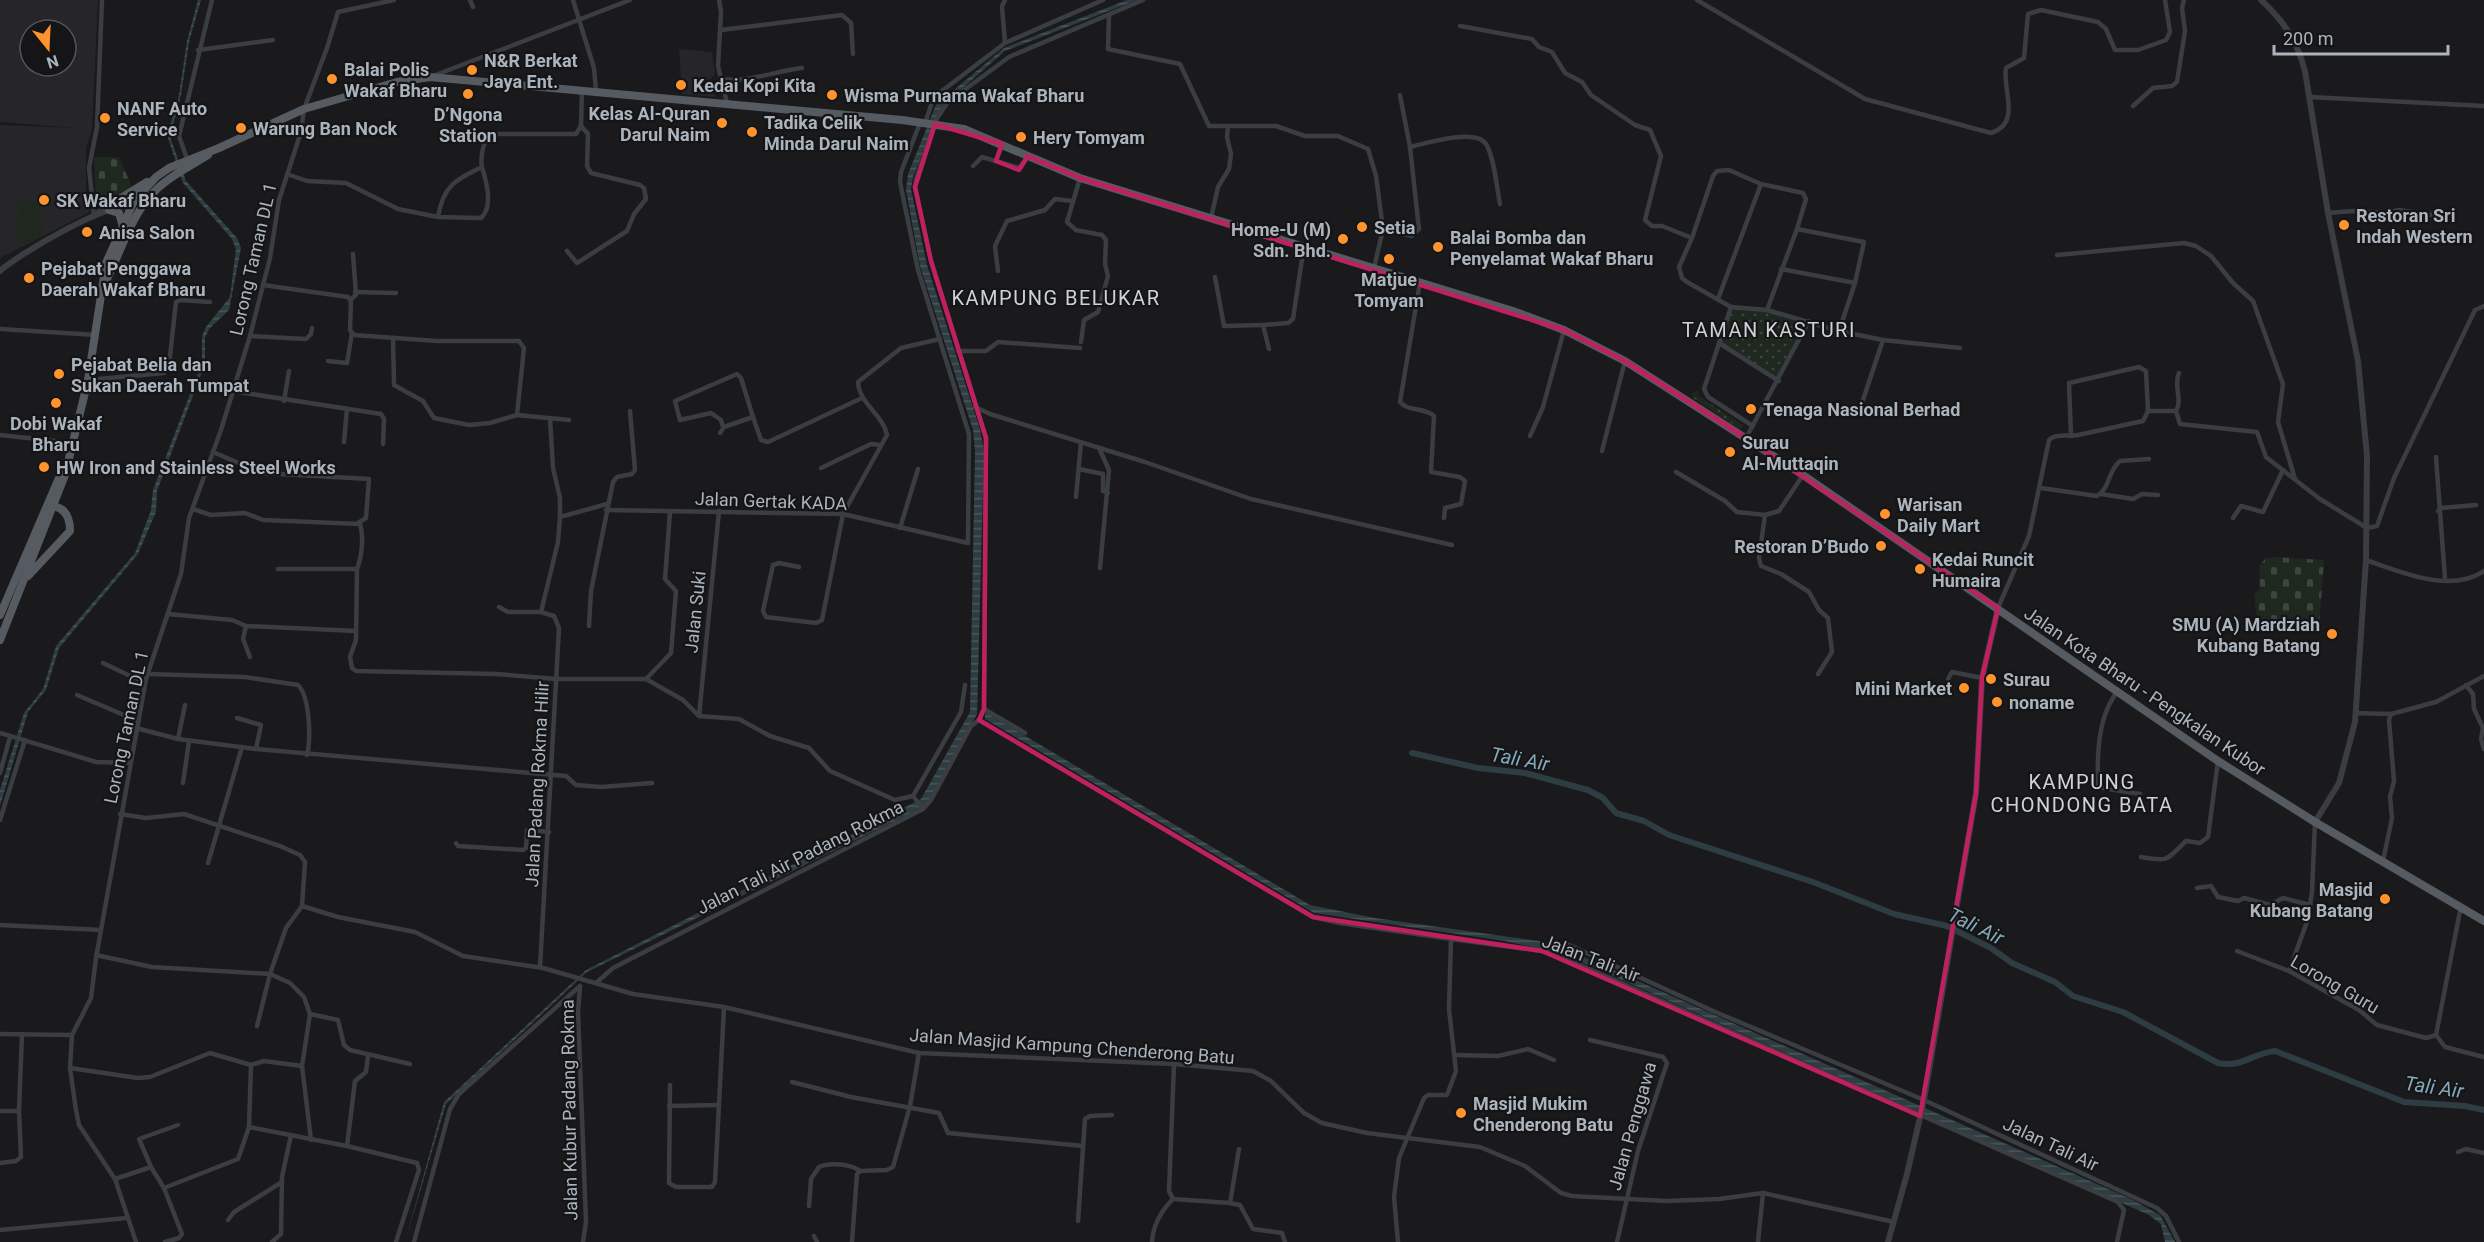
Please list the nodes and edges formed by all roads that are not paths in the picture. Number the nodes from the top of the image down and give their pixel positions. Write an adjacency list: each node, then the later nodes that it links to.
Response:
1 (102, 0): 58 (street)
2 (212, 0): 22 (street)
3 (394, 0): 34 (street, Lorong Taman DL 1)
4 (470, 0): 15 (street)
5 (573, 0): 17 (street)
6 (630, 0): 17 (street)
7 (718, 0): 19 (street)
8 (1005, 0): 21 (street)
9 (1103, 0): 21 (street)
10 (1143, 0): 16 (street)
11 (1698, 0): 12 (street)
12 (2165, 0)
13 (2184, 0): 32 (street)
14 (2261, 0): 30 (street)
15 (472, 7)
16 (1109, 15): 36 (street); 38 (street)
17 (579, 18): 25 (street); 28 (street)
18 (1460, 26): 66 (street)
19 (721, 30): 23 (street); 26 (street)
20 (273, 40): 22 (street)
21 (1005, 43): 35 (street)
22 (198, 50): 43 (street)
23 (853, 54)
24 (802, 68): 26 (street)
25 (430, 77): 27 (main road, Jalan Kota Bharu - Pengkalan Kubor); 34 (main road, Jalan Kota Bharu - Pengkalan Kubor)
26 (721, 79): 31 (street)
27 (582, 89): 28 (main road, Jalan Kota Bharu - Pengkalan Kubor); 37 (street)
28 (596, 91): 31 (main road, Jalan Kota Bharu - Pengkalan Kubor)
29 (1400, 95): 40 (street)
30 (2310, 97): 33 (street); 57 (street)
31 (727, 103): 35 (main road, Jalan Kota Bharu - Pengkalan Kubor)
32 (2133, 106)
33 (2484, 106)
34 (304, 109): 41 (main road, Jalan Kota Bharu - Pengkalan Kubor); 47 (street, Lorong Taman DL 1)
35 (922, 123): 36 (main road, Jalan Kota Bharu - Pengkalan Kubor); 98 (street)
36 (935, 124): 39 (main road, Jalan Kota Bharu - Pengkalan Kubor); 105 (street)
37 (581, 126): 46 (street); 68 (street)
38 (1228, 127): 61 (street); 64 (street)
39 (1002, 144): 42 (main road, Jalan Kota Bharu - Pengkalan Kubor); 44 (street)
40 (1410, 147): 55 (street); 64 (street)
41 (219, 148): 43 (main road); 51 (main road)
42 (1028, 156): 44 (street); 49 (main road, Jalan Kota Bharu - Pengkalan Kubor)
43 (187, 159): 48 (main road)
44 (996, 161): 45 (street)
45 (973, 166)
46 (482, 167): 59 (street); 59 (street)
47 (287, 174): 59 (street); 78 (street, Lorong Taman DL 1)
48 (156, 177): 52 (main road); 54 (main road)
49 (1080, 178): 53 (street); 61 (main road, Jalan Kota Bharu - Pengkalan Kubor)
50 (1761, 184): 65 (street); 66 (street); 82 (street)
51 (149, 197): 54 (main road); 63 (main road)
52 (118, 200): 54 (street); 58 (street)
53 (1072, 201): 74 (street); 100 (street)
54 (133, 204): 56 (street); 62 (main road); 63 (main road)
55 (1500, 204)
56 (109, 210): 58 (street); 62 (main road)
57 (2328, 213): 60 (street); 170 (street)
58 (94, 216): 73 (street)
59 (438, 217)
60 (2445, 217)
61 (1211, 218): 67 (main road, Jalan Kota Bharu - Pengkalan Kubor)
62 (122, 223): 79 (main road)
63 (132, 224): 79 (main road)
64 (1383, 229): 71 (street)
65 (1797, 229): 72 (street); 77 (street)
66 (1692, 238): 82 (street)
67 (1304, 246): 71 (main road, Jalan Kota Bharu - Pengkalan Kubor); 89 (street)
68 (567, 251)
69 (353, 254): 80 (street)
70 (2057, 255): 149 (street)
71 (1374, 268): 76 (main road, Jalan Kota Bharu - Pengkalan Kubor)
72 (1781, 269): 77 (street); 87 (street)
73 (1, 270)
74 (998, 271)
75 (1215, 277): 89 (street)
76 (1420, 282): 92 (main road, Jalan Kota Bharu - Pengkalan Kubor); 166 (street)
77 (1855, 283): 93 (street)
78 (263, 285): 83 (street); 96 (street, Lorong Taman DL 1)
79 (104, 286): 95 (main road)
80 (355, 292): 81 (street); 83 (street)
81 (396, 293)
82 (1718, 299): 85 (street)
83 (350, 300): 94 (street)
84 (210, 302): 110 (street)
85 (1731, 306): 87 (street); 101 (street)
86 (2484, 306): 170 (street)
87 (1767, 310): 88 (street)
88 (1809, 321): 93 (street); 111 (street)
89 (1263, 325): 104 (street)
90 (312, 328): 96 (street)
91 (1, 329): 95 (street)
92 (1564, 330): 107 (main road, Jalan Kota Bharu - Pengkalan Kubor); 129 (street)
93 (1839, 331): 99 (street)
94 (352, 333): 97 (street); 106 (street)
95 (96, 334): 110 (main road)
96 (250, 336): 112 (street, Lorong Taman DL 1)
97 (393, 338): 121 (street); 121 (street)
98 (940, 339): 113 (street); 169 (street, Jalan Gertak KADA)
99 (1883, 340): 103 (street); 115 (street)
100 (1081, 342)
101 (1719, 343): 111 (street); 125 (street)
102 (1080, 348): 105 (street)
103 (1960, 348)
104 (1269, 349)
105 (958, 351): 116 (street)
106 (328, 361)
107 (1625, 361): 131 (main road, Jalan Kota Bharu - Pengkalan Kubor); 138 (street)
108 (289, 371): 114 (street)
109 (2179, 373): 120 (street)
110 (88, 380): 134 (main road)
111 (1779, 381): 125 (street)
112 (232, 391): 114 (street); 139 (street, Lorong Taman DL 1)
113 (862, 398): 122 (street); 136 (street)
114 (284, 400): 117 (street)
115 (1862, 403)
116 (975, 407): 133 (street); 204 (street)
117 (347, 409): 132 (street); 135 (street)
118 (630, 411): 157 (street)
119 (2148, 411): 120 (street); 130 (street); 130 (street)
120 (2176, 411): 146 (street)
121 (517, 416): 123 (street)
122 (753, 417): 126 (street); 126 (street)
123 (550, 418): 124 (street); 165 (street)
124 (569, 420)
125 (1754, 426): 131 (street)
126 (723, 427): 127 (street)
127 (720, 433)
128 (0, 435): 134 (street)
129 (1530, 436)
130 (2071, 436): 150 (street)
131 (1746, 438): 148 (main road, Jalan Kota Bharu - Pengkalan Kubor)
132 (344, 442)
133 (1081, 442): 137 (street); 145 (street)
134 (74, 443): 140 (main road)
135 (383, 444)
136 (881, 445): 143 (street); 163 (street)
137 (1098, 448): 151 (street); 171 (street)
138 (1602, 451)
139 (213, 452): 158 (street, Lorong Taman DL 1); 168 (street)
140 (70, 457): 155 (main road); 159 (main road)
141 (2436, 457): 161 (street)
142 (2149, 459): 152 (street)
143 (821, 468)
144 (918, 469): 169 (street)
145 (1079, 470): 151 (street); 154 (street)
146 (2283, 470): 149 (street); 167 (street)
147 (1676, 472): 164 (street)
148 (1803, 475): 164 (street); 181 (main road, Jalan Kota Bharu - Pengkalan Kubor)
149 (2295, 479): 170 (street)
150 (2041, 488): 152 (street); 181 (street)
151 (1108, 493): 174 (street)
152 (2101, 494): 153 (street)
153 (2158, 495)
154 (1076, 497)
155 (54, 506): 159 (main road); 179 (main road); 179 (main road)
156 (2475, 506): 161 (street)
157 (606, 507): 162 (street, Jalan Gertak KADA); 165 (street, Jalan Gertak KADA); 186 (street)
158 (193, 509): 168 (street); 183 (street, Lorong Taman DL 1)
159 (44, 510): 184 (main road)
160 (719, 511): 162 (street, Jalan Gertak KADA); 163 (street, Jalan Gertak KADA); 207 (street, Jalan Suki)
161 (2438, 511): 178 (street)
162 (670, 512): 194 (street)
163 (843, 514): 169 (street, Jalan Gertak KADA); 173 (street)
164 (1765, 515): 192 (street)
165 (560, 517): 182 (street)
166 (1444, 518)
167 (2233, 519)
168 (358, 523): 176 (street)
169 (900, 528)
170 (2367, 528): 172 (street)
171 (1452, 545)
172 (2366, 560): 178 (street); 205 (street)
173 (799, 567)
174 (1100, 568)
175 (278, 569): 176 (street)
176 (357, 569): 187 (street)
177 (2484, 571): 178 (street)
178 (2445, 579)
179 (22, 583): 188 (main road)
180 (499, 607): 182 (street)
181 (1998, 608): 195 (street); 201 (main road, Jalan Kota Bharu - Pengkalan Kubor)
182 (541, 612): 196 (street, Jalan Padang Rokma Hilir)
183 (168, 614): 185 (street); 191 (street, Lorong Taman DL 1)
184 (0, 615)
185 (246, 626): 187 (street); 189 (street)
186 (589, 626)
187 (356, 631): 196 (street)
188 (0, 640)
189 (249, 657)
190 (103, 663): 198 (street)
191 (148, 674): 198 (street, Lorong Taman DL 1); 221 (street)
192 (1818, 674)
193 (2484, 676): 200 (street)
194 (645, 678): 196 (street); 207 (street)
195 (1982, 678): 197 (street); 277 (street)
196 (556, 679): 225 (street, Jalan Padang Rokma Hilir)
197 (1948, 679)
198 (145, 683): 210 (street, Lorong Taman DL 1)
199 (965, 685): 229 (street)
200 (2466, 685): 206 (street); 219 (street)
201 (2118, 691): 222 (main road, Jalan Kota Bharu - Pengkalan Kubor); 228 (street)
202 (77, 695): 210 (street)
203 (185, 705): 215 (street)
204 (983, 709): 209 (street, Jalan Tali Air Padang Rokma); 213 (street)
205 (2355, 713): 206 (street); 233 (street)
206 (2391, 714): 238 (street)
207 (699, 716): 229 (street)
208 (237, 718): 220 (street)
209 (979, 719): 230 (street, Jalan Tali Air Padang Rokma); 247 (street, Jalan Tali Air)
210 (138, 721): 211 (street, Lorong Taman DL 1)
211 (136, 728): 215 (street); 223 (street, Lorong Taman DL 1)
212 (0, 733): 214 (street)
213 (1025, 733)
214 (11, 737): 216 (street); 224 (street)
215 (178, 739): 217 (street)
216 (23, 740): 223 (street); 232 (street)
217 (189, 741): 218 (street); 226 (street)
218 (242, 747): 220 (street); 234 (street)
219 (2484, 748)
220 (256, 749): 221 (street)
221 (307, 755): 225 (street)
222 (2218, 760): 233 (main road, Jalan Kota Bharu - Pengkalan Kubor); 237 (street)
223 (129, 763): 231 (street, Lorong Taman DL 1)
224 (0, 773)
225 (549, 774): 227 (street); 235 (street, Jalan Padang Rokma Hilir)
226 (183, 783)
227 (652, 783)
228 (2140, 794)
229 (913, 796): 230 (street)
230 (922, 809): 255 (street, Jalan Tali Air Padang Rokma)
231 (120, 814): 234 (street); 246 (street, Lorong Taman DL 1)
232 (0, 820)
233 (2315, 822): 238 (main road, Jalan Kota Bharu - Pengkalan Kubor); 241 (street)
234 (219, 827): 239 (street); 242 (street)
235 (549, 832): 236 (street); 251 (street, Jalan Padang Rokma Hilir)
236 (456, 843)
237 (2140, 857)
238 (2383, 861): 243 (main road, Jalan Kota Bharu - Pengkalan Kubor)
239 (208, 862)
240 (2197, 888): 241 (street)
241 (2310, 905): 252 (street)
242 (302, 906): 251 (street, Jalan Masjid Kampung Chenderong Batu); 253 (street)
243 (2461, 906): 244 (main road, Jalan Kota Bharu - Pengkalan Kubor); 263 (street)
244 (2484, 921)
245 (0, 925): 246 (street)
246 (100, 930): 250 (street, Lorong Taman DL 1)
247 (1451, 939): 266 (street); 284 (street, Jalan Tali Air)
248 (1567, 944): 277 (street, Jalan Tali Air)
249 (2237, 951): 252 (street, Lorong Guru)
250 (96, 955): 253 (street); 262 (street, Lorong Taman DL 1)
251 (540, 967): 254 (street, Jalan Masjid Kampung Chenderong Batu)
252 (2289, 971): 263 (street, Lorong Guru)
253 (270, 974): 258 (street); 259 (street)
254 (586, 980): 255 (street, Jalan Masjid Kampung Chenderong Batu); 256 (street, Jalan Kubur Padang Rokma)
255 (596, 983): 257 (street, Jalan Masjid Kampung Chenderong Batu)
256 (580, 986): 316 (street); 317 (street, Jalan Kubur Padang Rokma)
257 (724, 1007): 265 (street, Jalan Masjid Kampung Chenderong Batu); 278 (street)
258 (310, 1014): 267 (street); 273 (street)
259 (257, 1026)
260 (0, 1034): 261 (street)
261 (22, 1034): 262 (street); 281 (street)
262 (72, 1035): 274 (street, Lorong Taman DL 1)
263 (2436, 1035): 268 (street, Lorong Guru)
264 (1590, 1040): 303 (street, Jalan Penggawa)
265 (919, 1053): 271 (street, Jalan Masjid Kampung Chenderong Batu); 280 (street)
266 (1455, 1055): 269 (street); 288 (street)
267 (368, 1056): 270 (street); 290 (street)
268 (2484, 1057)
269 (1554, 1060)
270 (410, 1064)
271 (1174, 1064): 288 (street, Jalan Masjid Kampung Chenderong Batu); 302 (street)
272 (251, 1065): 273 (street); 274 (street); 286 (street)
273 (302, 1066): 289 (street)
274 (70, 1068): 298 (street, Lorong Taman DL 1)
275 (792, 1082): 280 (street)
276 (670, 1085): 279 (street)
277 (1923, 1102): 284 (street); 327 (street, Jalan Tali Air)
278 (719, 1105): 279 (street); 279 (street)
279 (669, 1106)
280 (910, 1106): 291 (street); 297 (street)
281 (19, 1111): 282 (street); 295 (street)
282 (0, 1112)
283 (1112, 1115): 291 (street)
284 (1920, 1116): 309 (street); 326 (street, Jalan Tali Air)
285 (178, 1125): 296 (street)
286 (249, 1126): 287 (street); 300 (street)
287 (291, 1135): 289 (street); 299 (street)
288 (1407, 1137): 303 (street, Jalan Masjid Kampung Chenderong Batu); 322 (street)
289 (311, 1140): 290 (street)
290 (347, 1146): 315 (street)
291 (1083, 1146): 308 (street)
292 (1239, 1149): 304 (street)
293 (2458, 1152): 294 (street)
294 (2484, 1153)
295 (0, 1163)
296 (151, 1167): 298 (street); 300 (street)
297 (860, 1171): 305 (street); 319 (street)
298 (115, 1179): 306 (street, Lorong Taman DL 1)
299 (282, 1182): 307 (street); 314 (street)
300 (164, 1188): 313 (street)
301 (1763, 1193): 303 (street, Jalan Masjid Kampung Chenderong Batu); 309 (street); 324 (street)
302 (1173, 1199): 304 (street); 320 (street)
303 (1626, 1200): 323 (street, Jalan Penggawa)
304 (1230, 1203): 321 (street)
305 (809, 1206)
306 (127, 1218): 310 (street); 312 (street, Lorong Taman DL 1)
307 (228, 1220)
308 (1078, 1221)
309 (1894, 1222): 325 (street)
310 (0, 1230)
311 (814, 1236): 318 (street)
312 (136, 1242)
313 (165, 1242)
314 (272, 1242)
315 (396, 1242)
316 (414, 1242)
317 (583, 1242)
318 (817, 1242)
319 (852, 1242)
320 (1152, 1242)
321 (1285, 1242)
322 (1398, 1242)
323 (1617, 1242)
324 (1758, 1242)
325 (1888, 1242)
326 (2117, 1242)
327 (2179, 1242)

